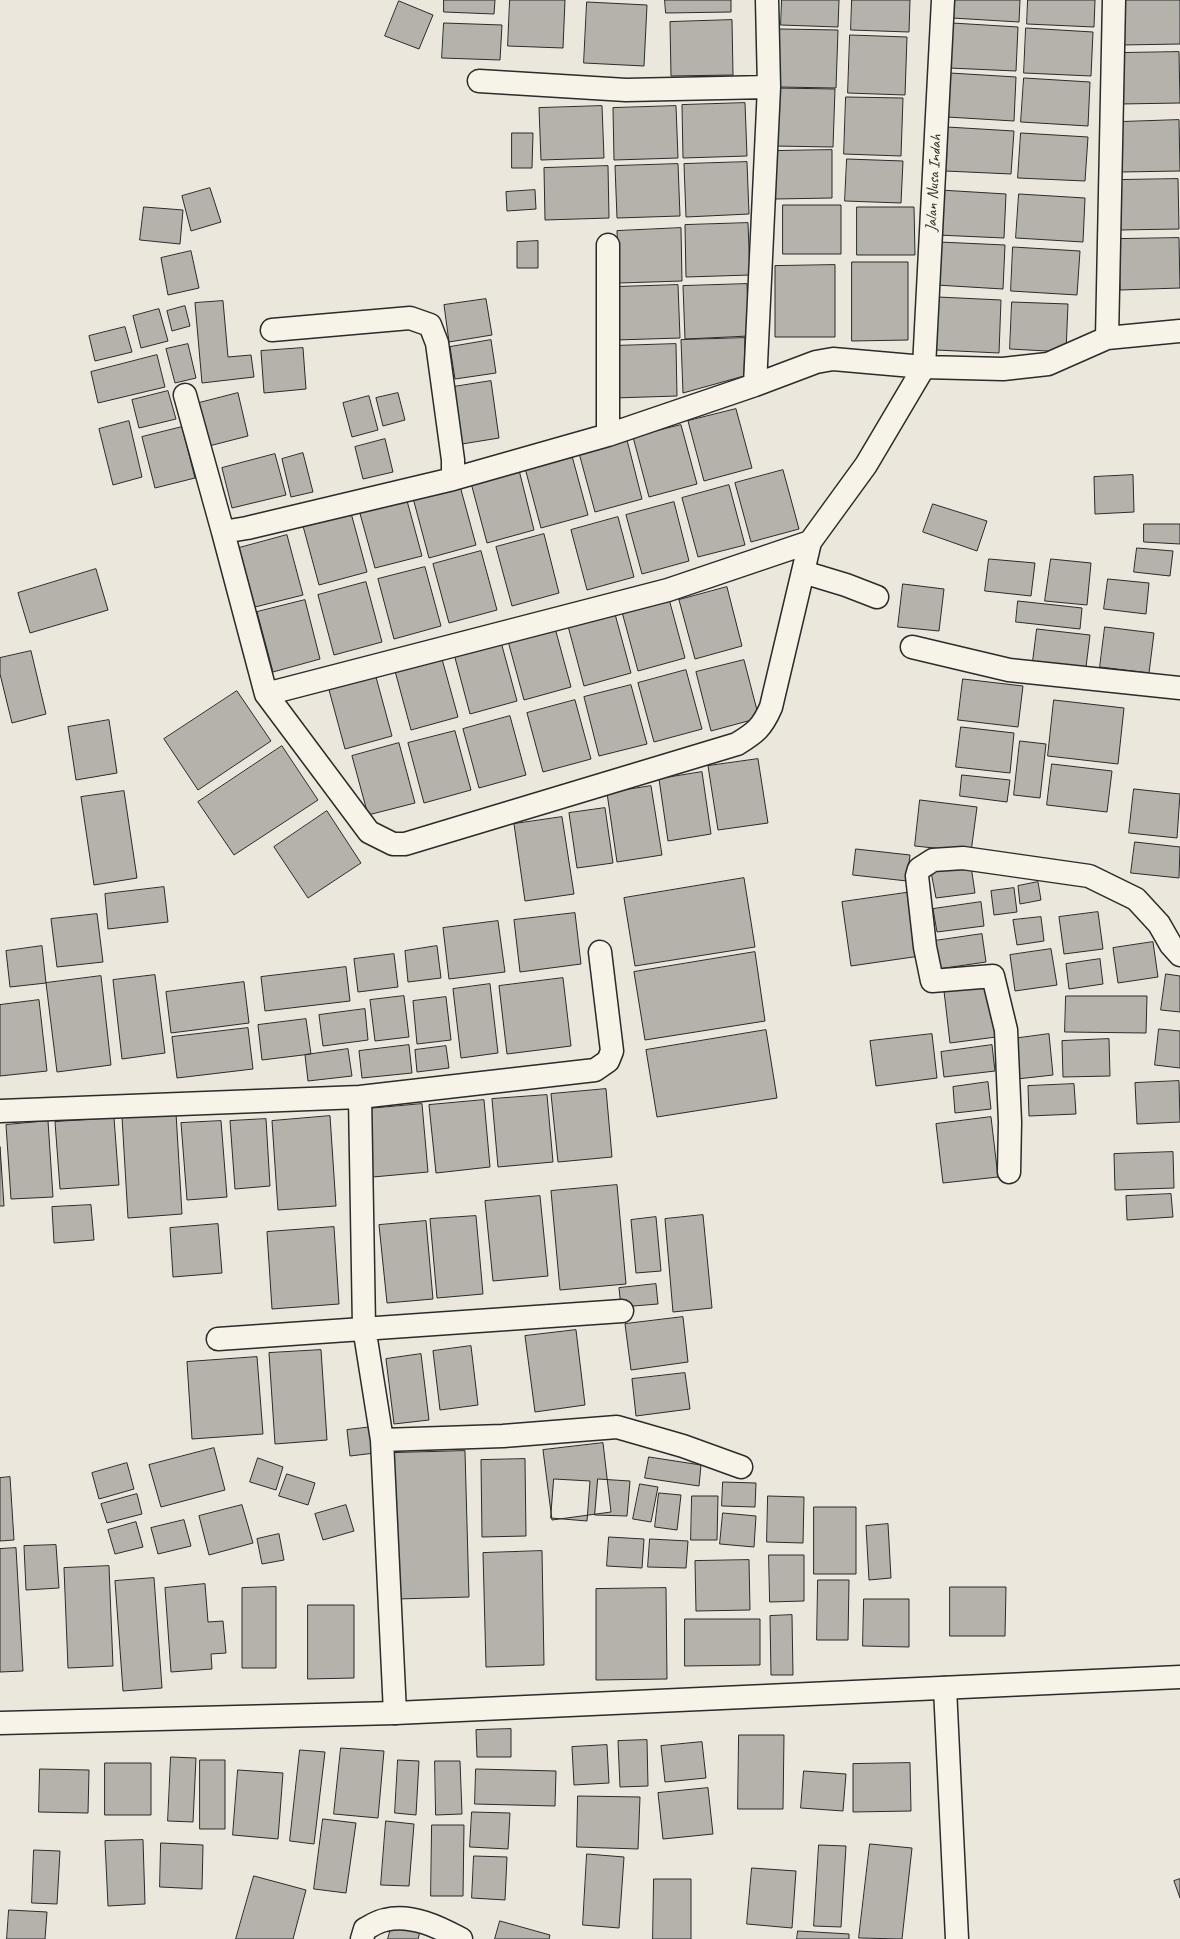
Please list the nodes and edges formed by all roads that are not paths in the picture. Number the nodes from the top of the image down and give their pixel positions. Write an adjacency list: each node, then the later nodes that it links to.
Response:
1 (767, 0): 5 (street)
2 (943, 0): 10 (street, Jalan Nusa Indah)
3 (1114, 0): 9 (street)
4 (479, 82): 5 (street)
5 (769, 87): 11 (street)
6 (608, 245): 13 (street)
7 (272, 330): 14 (street)
8 (1180, 331): 9 (street)
9 (1107, 338): 10 (street)
10 (924, 367): 11 (street); 16 (street)
11 (755, 386): 13 (street)
12 (185, 395): 15 (street)
13 (608, 435): 14 (street)
14 (453, 479): 15 (street)
15 (223, 532): 21 (street)
16 (810, 542): 17 (street); 21 (street)
17 (803, 572): 18 (street); 21 (street)
18 (877, 597)
19 (912, 647): 20 (street)
20 (1180, 688)
21 (266, 694)
22 (600, 952): 24 (street)
23 (1180, 955): 26 (street)
24 (360, 1097): 25 (street); 28 (street)
25 (0, 1111)
26 (1010, 1172)
27 (622, 1311): 28 (street)
28 (364, 1327): 29 (street); 30 (street)
29 (218, 1339)
30 (382, 1440): 31 (street); 34 (street)
31 (741, 1467)
32 (1180, 1677): 33 (street)
33 (945, 1688): 34 (street); 38 (street)
34 (395, 1713): 35 (street)
35 (0, 1723)
36 (362, 1939): 37 (street)
37 (461, 1939)
38 (957, 1939)

